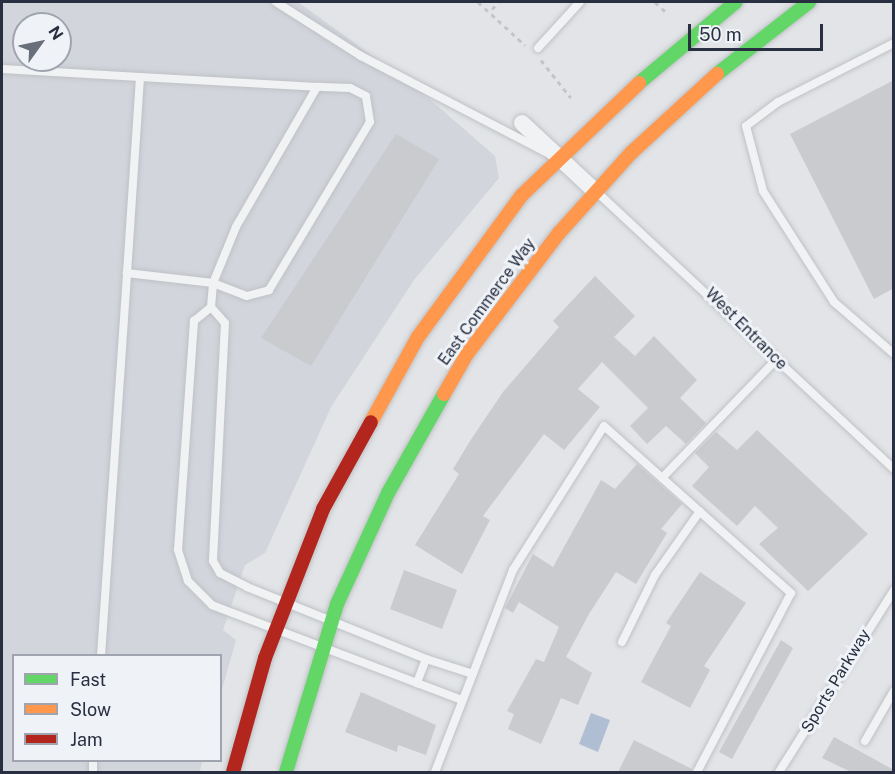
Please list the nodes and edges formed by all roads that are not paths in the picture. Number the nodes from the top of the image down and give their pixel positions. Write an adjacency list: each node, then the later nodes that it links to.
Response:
1 (276, 2): 11 (lane)
2 (580, 2): 6 (lane)
3 (736, 2): 11 (main road)
4 (809, 2): 12 (main road, East Commerce Way)
5 (894, 43): 16 (lane)
6 (538, 48)
7 (2, 69): 8 (lane)
8 (140, 77): 9 (lane); 13 (lane)
9 (317, 87): 14 (lane); 14 (lane)
10 (522, 123): 11 (street)
11 (561, 159): 12 (street); 22 (main road)
12 (596, 192): 17 (lane, West Entrance); 23 (main road, East Commerce Way)
13 (127, 273): 14 (lane); 27 (lane)
14 (213, 283): 15 (lane)
15 (211, 307): 22 (lane); 24 (lane)
16 (894, 354)
17 (775, 361): 18 (lane, West Entrance); 19 (lane)
18 (894, 469)
19 (662, 478): 20 (lane); 29 (lane)
20 (700, 511): 25 (lane); 37 (lane)
21 (894, 590): 38 (lane, Sports Parkway)
22 (286, 604): 23 (lane); 24 (main road)
23 (330, 623): 26 (main road, East Commerce Way); 28 (lane)
24 (276, 629): 26 (lane); 34 (main road)
25 (622, 642)
26 (322, 648): 30 (lane); 35 (main road, East Commerce Way)
27 (101, 654)
28 (426, 659): 29 (lane); 30 (lane)
29 (473, 674): 32 (lane)
30 (417, 683): 32 (lane)
31 (894, 691): 33 (lane)
32 (462, 700): 36 (lane)
33 (865, 741)
34 (233, 772)
35 (286, 772)
36 (435, 772)
37 (697, 772)
38 (779, 772)

